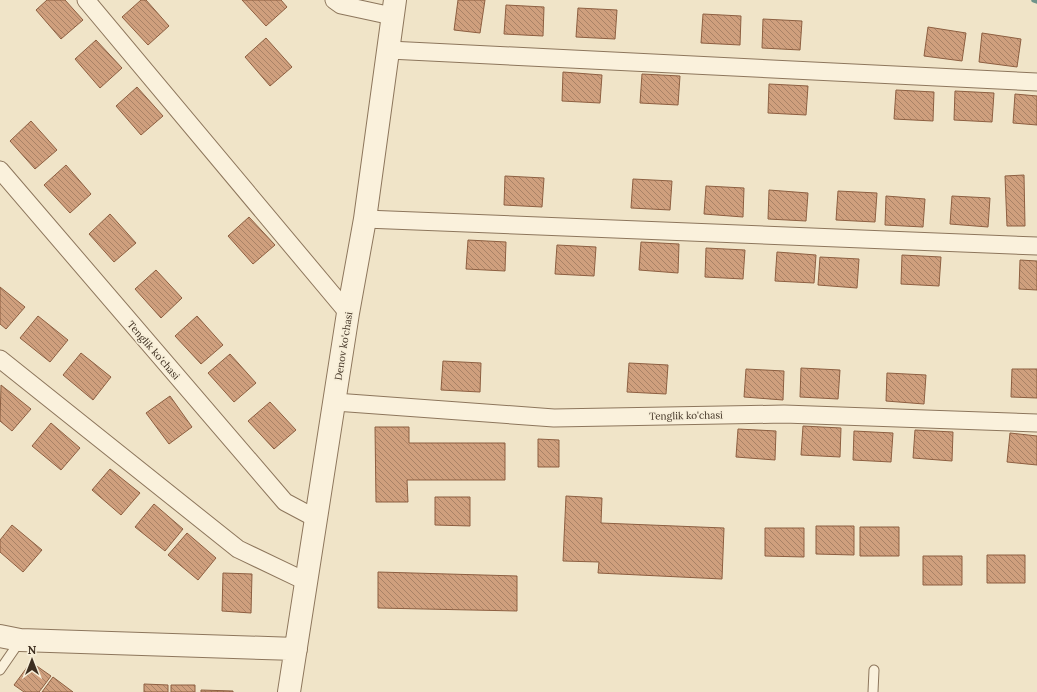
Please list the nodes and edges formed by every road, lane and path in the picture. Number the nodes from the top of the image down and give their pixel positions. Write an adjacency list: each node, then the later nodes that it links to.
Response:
1 (86, 0): 9 (street)
2 (334, 0): 3 (street)
3 (394, 8): 4 (street, Denov ko'chasi)
4 (389, 50): 5 (street); 7 (street, Denov ko'chasi)
5 (1037, 82)
6 (0, 170): 13 (street, Tenglik ko'chasi)
7 (365, 219): 8 (street); 9 (street, Denov ko'chasi)
8 (1037, 246)
9 (348, 313): 11 (street, Denov ko'chasi)
10 (0, 359): 14 (street)
11 (335, 402): 12 (street, Tenglik ko'chasi); 13 (street, Denov ko'chasi)
12 (1037, 423)
13 (317, 519): 14 (street, Denov ko'chasi)
14 (307, 582): 16 (street, Denov ko'chasi)
15 (10, 638): 16 (street); 17 (lane)
16 (296, 650): 19 (street, Denov ko'chasi)
17 (0, 670)
18 (874, 670): 20 (lane)
19 (289, 692)
20 (873, 692)

